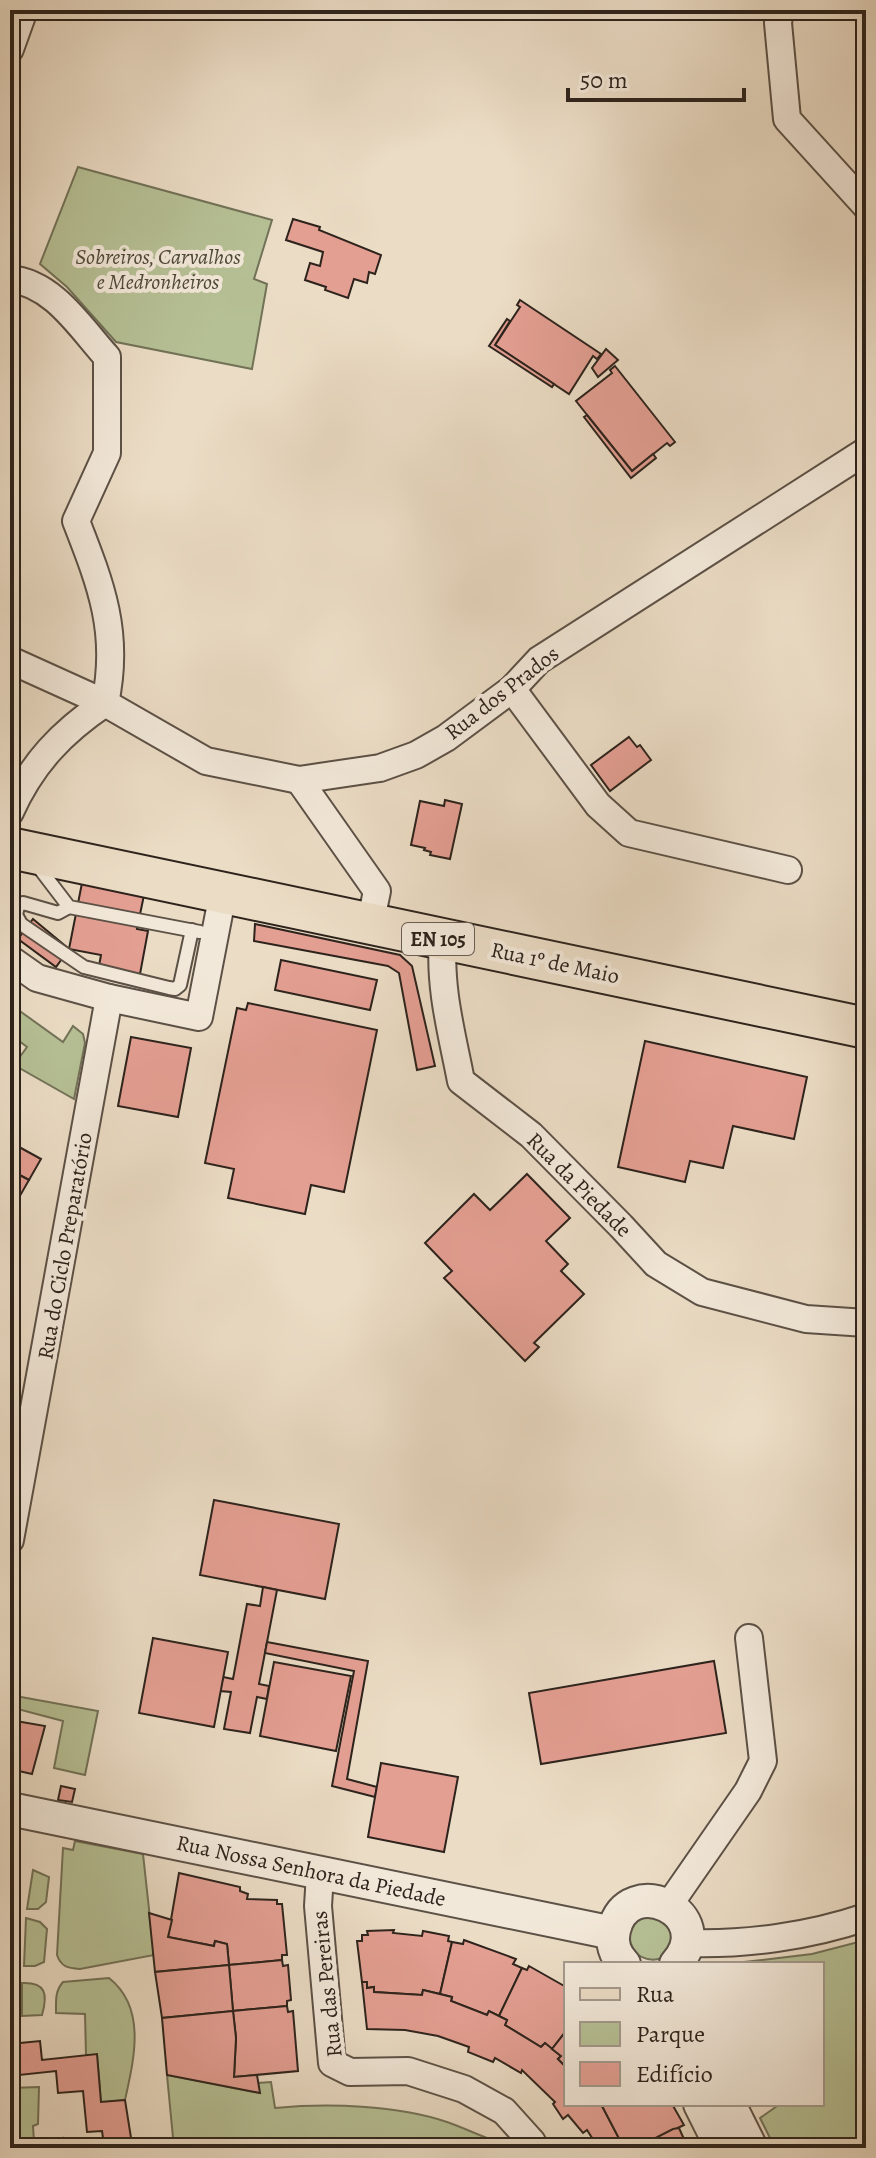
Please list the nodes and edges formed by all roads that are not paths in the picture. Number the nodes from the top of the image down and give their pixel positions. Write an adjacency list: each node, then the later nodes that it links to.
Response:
1 (24, 10): 3 (street)
2 (780, 10): 4 (street)
3 (10, 49)
4 (866, 206)
5 (10, 279): 9 (street)
6 (866, 451): 8 (street, Rua dos Prados)
7 (10, 660): 9 (street, Rua dos Prados)
8 (512, 689): 10 (street, Rua dos Prados); 13 (street)
9 (105, 703): 10 (street, Rua dos Prados); 11 (street)
10 (299, 780): 16 (street)
11 (10, 812)
12 (19, 851): 14 (main road, Rua 1º de Maio / EN 105); 15 (lane)
13 (788, 870)
14 (223, 893): 16 (main road, Rua 1º de Maio / EN 105); 17 (street)
15 (69, 907): 17 (lane); 17 (lane)
16 (370, 925): 18 (main road, Rua 1º de Maio / EN 105)
17 (204, 932): 20 (street)
18 (443, 940): 21 (main road, Rua 1º de Maio / EN 105); 22 (street, Rua da Piedade)
19 (10, 959): 20 (street)
20 (109, 998): 25 (street, Rua do Ciclo Preparatório)
21 (866, 1028)
22 (835, 1322): 23 (street); 24 (street)
23 (866, 1323)
24 (866, 1330)
25 (10, 1540)
26 (749, 1638): 29 (street)
27 (10, 1809): 28 (street, Rua Nossa Senhora da Piedade)
28 (320, 1874): 31 (street, Rua Nossa Senhora da Piedade); 36 (street, Rua das Pereiras)
29 (669, 1905): 31 (street); 32 (street)
30 (866, 1917): 32 (street)
31 (613, 1933): 33 (street)
32 (682, 1953)
33 (623, 1962)
34 (701, 2106): 37 (street)
35 (730, 2106): 38 (street)
36 (532, 2142)
37 (722, 2148)
38 (751, 2148)

